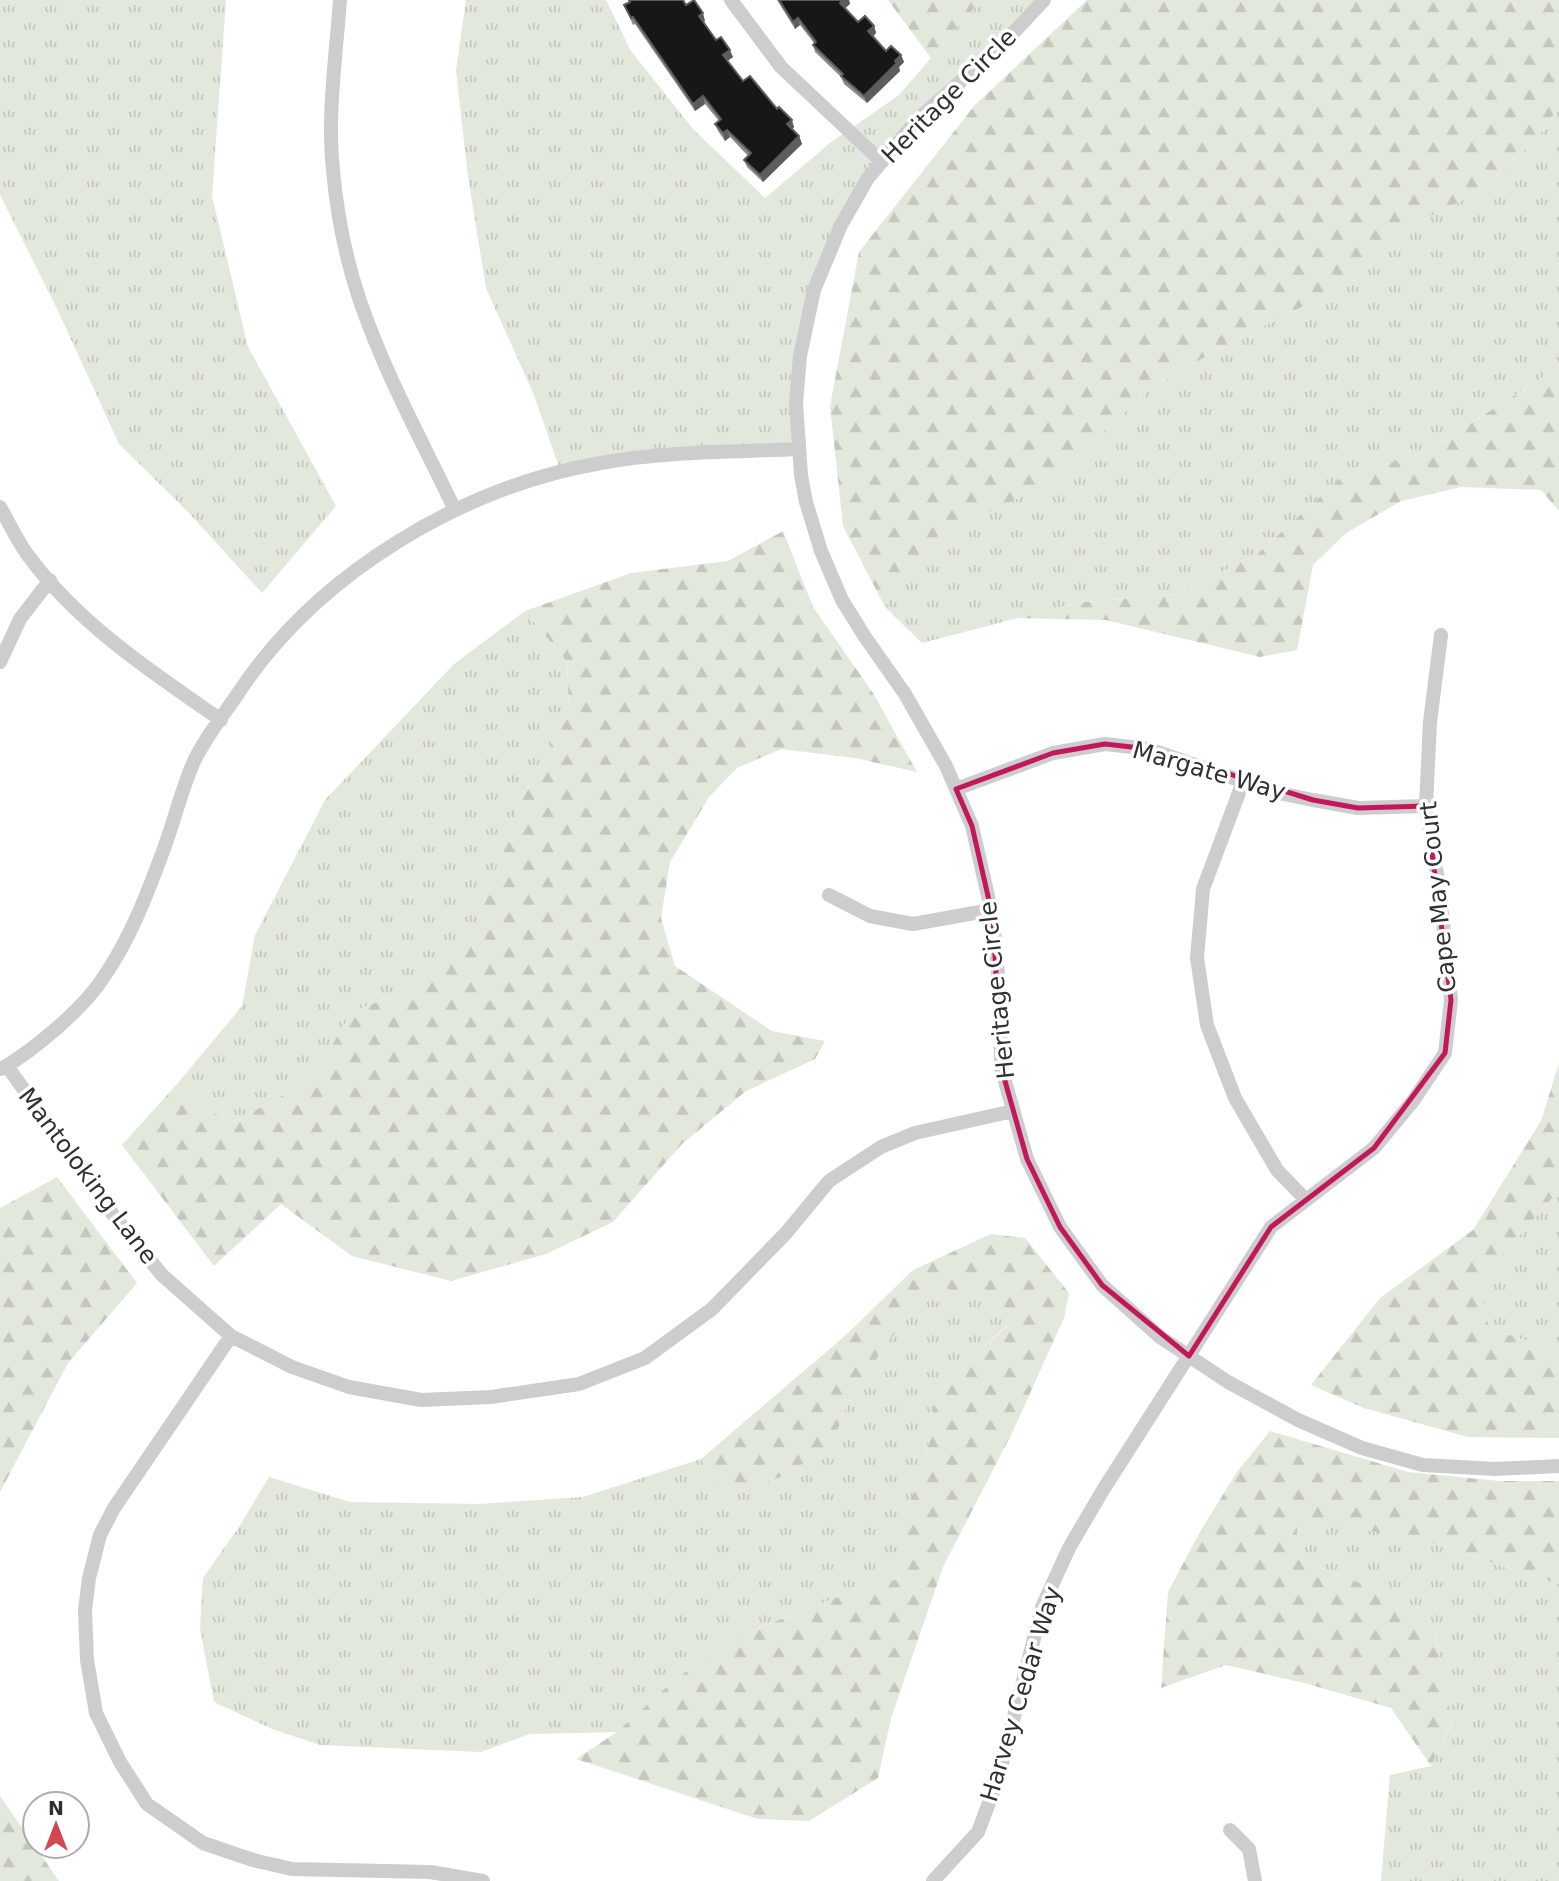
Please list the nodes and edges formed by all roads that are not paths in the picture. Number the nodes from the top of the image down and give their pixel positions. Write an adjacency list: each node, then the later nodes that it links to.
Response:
1 (340, 0): 7 (street)
2 (731, 0): 4 (street)
3 (1044, 0): 4 (street, Heritage Circle)
4 (881, 162): 5 (street, Heritage Circle)
5 (799, 449): 7 (street); 13 (street, Heritage Circle)
6 (0, 507): 8 (street)
7 (455, 510): 11 (street)
8 (50, 580): 10 (street); 11 (street)
9 (1441, 635): 14 (street, Cape May Court)
10 (0, 662)
11 (220, 720): 17 (street)
12 (1243, 782): 13 (street, Margate Way); 14 (street, Margate Way); 19 (street)
13 (956, 789): 16 (street, Heritage Circle)
14 (1426, 806): 19 (street, Cape May Court)
15 (829, 895): 16 (street)
16 (991, 910): 18 (street, Heritage Circle)
17 (4, 1068): 20 (street, Mantoloking Lane)
18 (1013, 1111): 20 (street, Mantoloking Lane); 21 (street, Heritage Circle)
19 (1306, 1200): 21 (street, Cape May Court)
20 (231, 1336): 25 (street)
21 (1189, 1356): 22 (street, Heritage Circle); 24 (street, Harvey Cedar Way)
22 (1559, 1466)
23 (1230, 1830): 26 (street)
24 (935, 1880)
25 (483, 1881)
26 (1255, 1881)

